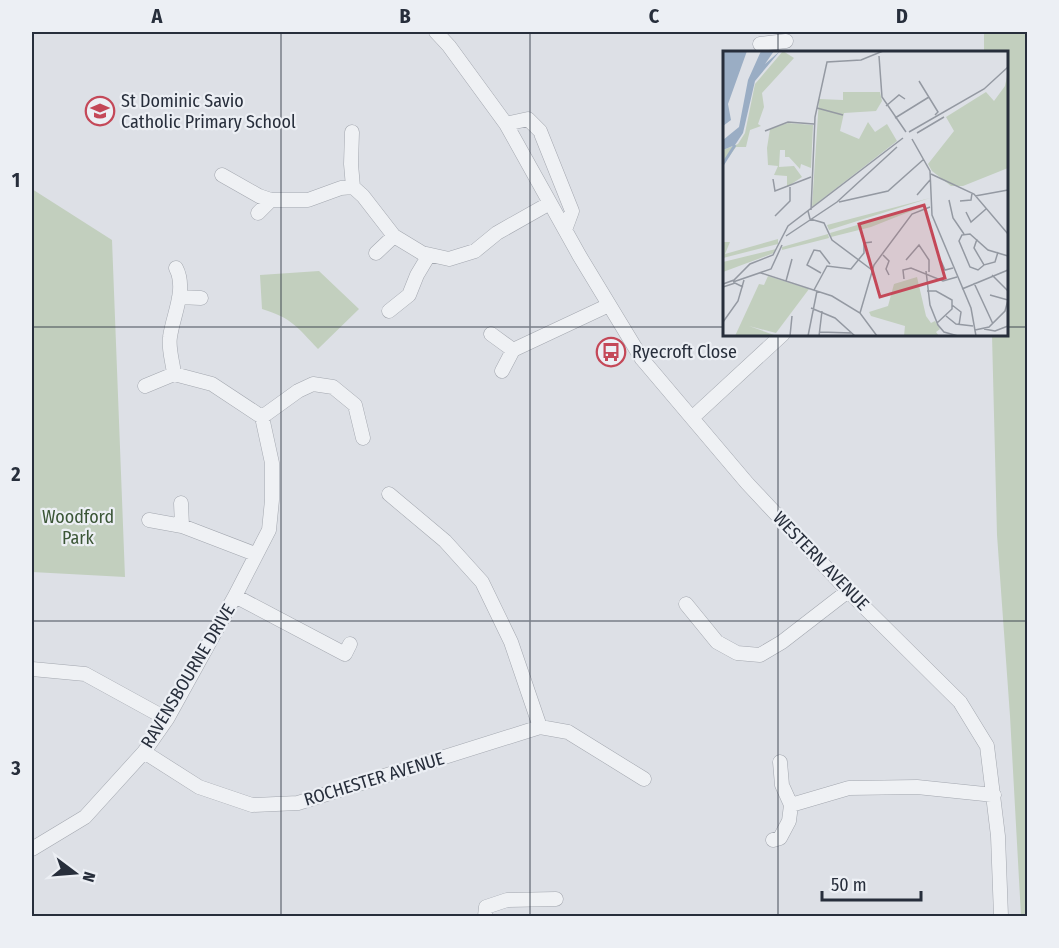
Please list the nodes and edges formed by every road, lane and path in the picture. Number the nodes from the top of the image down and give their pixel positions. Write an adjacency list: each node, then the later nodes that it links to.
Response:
1 (436, 32): 4 (street, WESTERN AVENUE)
2 (786, 42): 3 (street)
3 (760, 44)
4 (506, 124): 9 (street, WESTERN AVENUE); 11 (street)
5 (352, 132): 7 (street)
6 (222, 175): 8 (street)
7 (353, 187): 8 (street); 12 (street)
8 (271, 200): 10 (street)
9 (550, 203): 11 (street, WESTERN AVENUE); 14 (street)
10 (258, 213)
11 (565, 230): 18 (street, WESTERN AVENUE)
12 (394, 236): 13 (street); 14 (street)
13 (376, 253)
14 (429, 255): 19 (street)
15 (176, 268): 16 (street)
16 (179, 297): 17 (street); 24 (street)
17 (201, 298)
18 (609, 305): 22 (street); 27 (street, WESTERN AVENUE)
19 (389, 311)
20 (491, 334): 22 (street)
21 (781, 336): 27 (street)
22 (513, 350): 23 (street)
23 (502, 371)
24 (174, 374): 25 (street); 26 (street)
25 (145, 386)
26 (262, 417): 28 (street); 33 (street, RAVENSBOURNE DRIVE)
27 (692, 418): 34 (street, WESTERN AVENUE)
28 (363, 438)
29 (389, 494): 40 (street)
30 (181, 502): 32 (street)
31 (149, 520): 32 (street)
32 (182, 526): 33 (street)
33 (255, 554): 35 (street, RAVENSBOURNE DRIVE)
34 (848, 591): 36 (street); 44 (street, WESTERN AVENUE)
35 (235, 596): 37 (street, RAVENSBOURNE DRIVE); 39 (street, RAVENSBOURNE DRIVE)
36 (686, 604)
37 (345, 654)
38 (32, 669): 39 (street)
39 (167, 719): 41 (street, RAVENSBOURNE DRIVE)
40 (540, 727): 41 (street, ROCHESTER AVENUE); 43 (street, ROCHESTER AVENUE)
41 (144, 752): 47 (street, RAVENSBOURNE DRIVE)
42 (780, 762): 45 (street)
43 (644, 779)
44 (994, 795): 45 (street); 50 (street, WESTERN AVENUE)
45 (791, 805): 46 (street)
46 (773, 840)
47 (32, 849)
48 (556, 899): 49 (street)
49 (485, 916)
50 (1001, 916)

